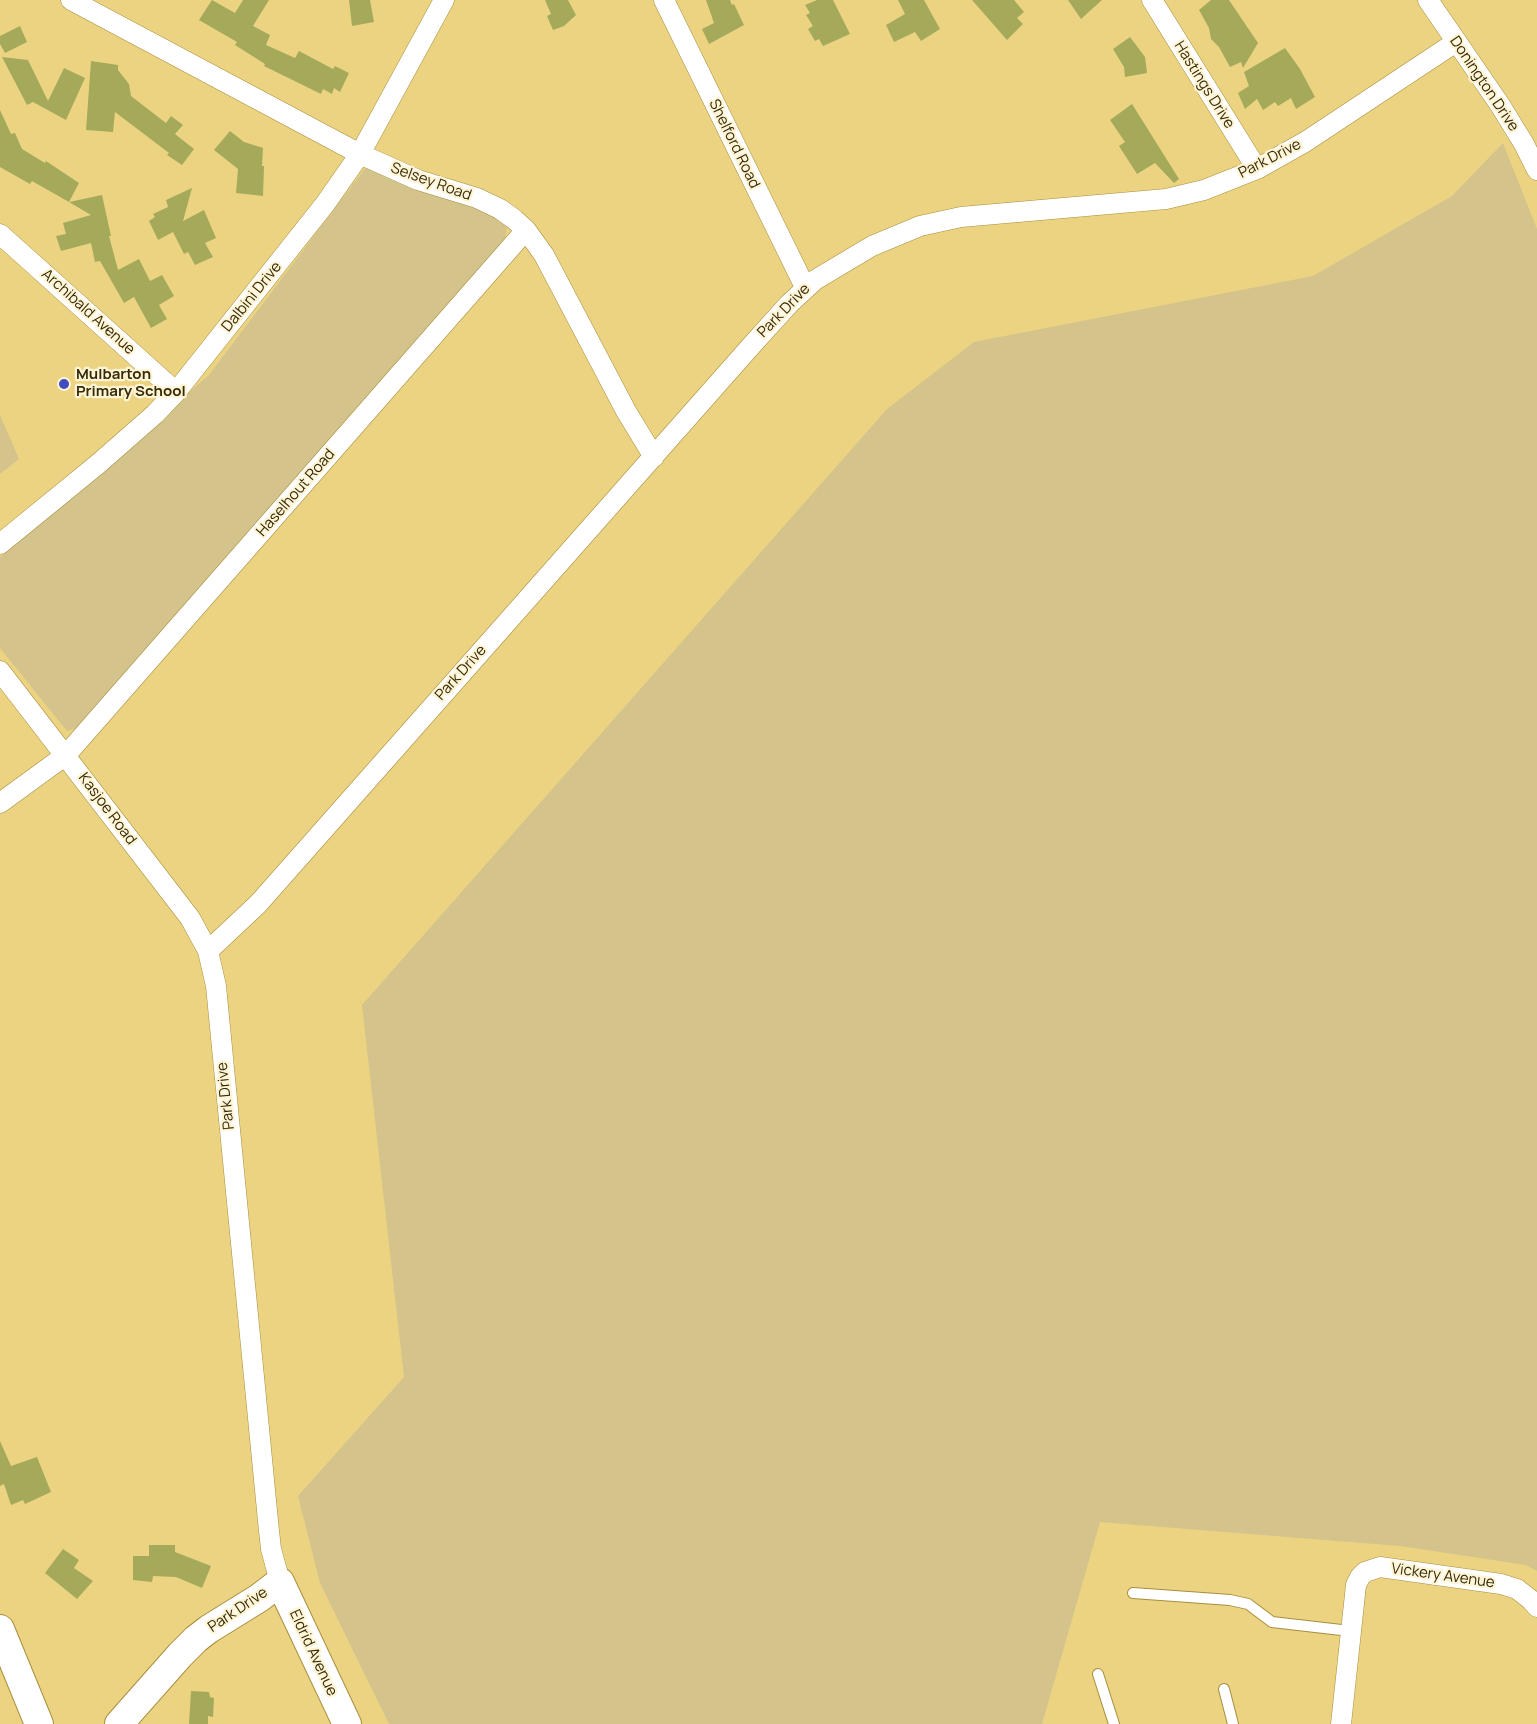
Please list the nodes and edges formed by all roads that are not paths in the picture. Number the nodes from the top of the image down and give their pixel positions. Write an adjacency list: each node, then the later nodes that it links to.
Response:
1 (71, 0): 7 (street, Selsey Road)
2 (444, 0): 7 (street, Dalbini Drive)
3 (664, 0): 12 (street, Shelford Road)
4 (1152, 0): 8 (street, Hastings Drive)
5 (1428, 0): 6 (street, Donington Drive)
6 (1456, 42): 8 (street, Park Drive); 9 (street, Donington Drive)
7 (360, 154): 10 (street, Selsey Road); 13 (street, Dalbini Drive)
8 (1257, 169): 12 (street, Park Drive)
9 (1537, 170)
10 (526, 230): 14 (street, Selsey Road); 17 (street, Haselhout Road)
11 (0, 234): 13 (street, Archibald Avenue)
12 (805, 287): 14 (street, Park Drive)
13 (176, 392): 15 (street, Dalbini Drive)
14 (654, 456): 19 (street, Park Drive)
15 (0, 544)
16 (0, 671): 17 (street, Kasjoe Road)
17 (66, 755): 18 (street, Haselhout Road); 19 (street, Kasjoe Road)
18 (0, 803)
19 (208, 951): 20 (street, Park Drive)
20 (280, 1582): 28 (street, Park Drive); 29 (street, Eldrid Avenue)
21 (1133, 1593): 24 (lane)
22 (1537, 1607): 24 (street, Vickery Avenue)
23 (0, 1629): 27 (street)
24 (1350, 1631): 32 (street)
25 (1098, 1674): 30 (lane)
26 (1224, 1689): 31 (lane)
27 (39, 1724)
28 (118, 1724)
29 (347, 1724)
30 (1114, 1724)
31 (1233, 1724)
32 (1341, 1724)

